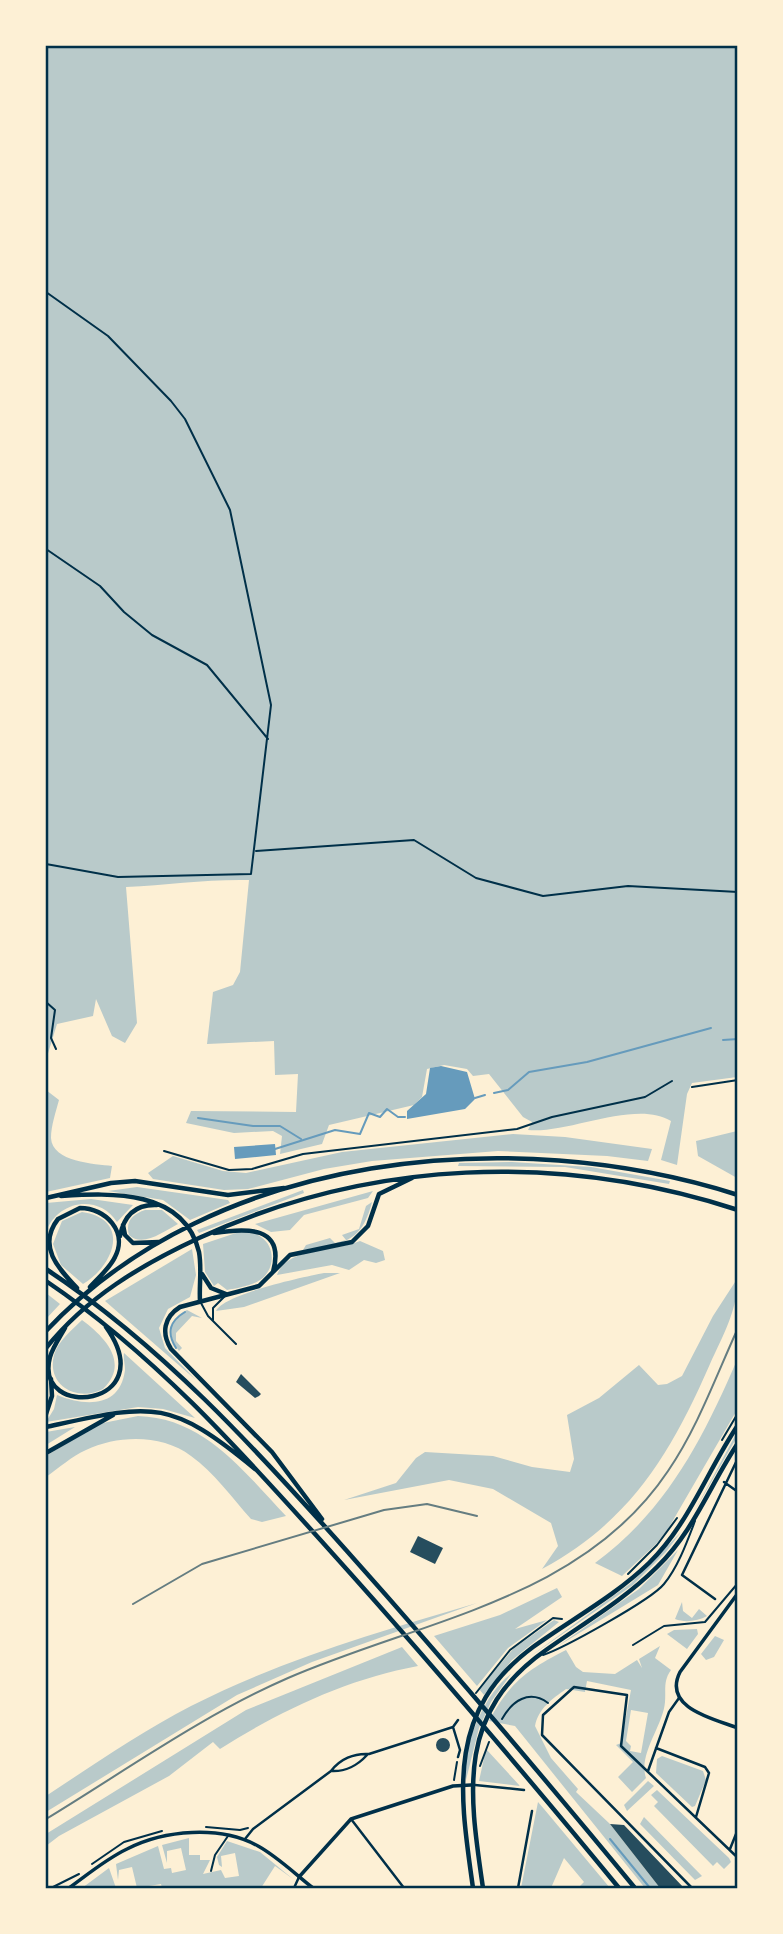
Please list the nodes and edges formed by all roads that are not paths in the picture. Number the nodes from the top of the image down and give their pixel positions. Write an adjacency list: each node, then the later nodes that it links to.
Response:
1 (737, 1080): 3 (lane)
2 (672, 1082): 4 (lane)
3 (692, 1087)
4 (164, 1151)
5 (418, 1175): 10 (main road); 12 (main road); 17 (main road)
6 (302, 1185): 7 (main road); 8 (main road); 13 (main road)
7 (737, 1195)
8 (48, 1197): 9 (main road)
9 (167, 1209): 11 (main road); 15 (main road)
10 (737, 1210)
11 (124, 1221): 13 (main road); 14 (main road)
12 (204, 1235): 17 (main road); 23 (main road)
13 (167, 1239): 20 (main road)
14 (118, 1243): 19 (main road); 20 (main road)
15 (200, 1268): 21 (main road); 22 (main road)
16 (46, 1269): 19 (main road)
17 (271, 1276): 21 (main road)
18 (46, 1281): 24 (main road)
19 (68, 1282): 20 (main road)
20 (81, 1295): 26 (main road); 40 (main road)
21 (227, 1295): 22 (main road); 25 (lane)
22 (200, 1301): 25 (lane); 40 (main road)
23 (71, 1319): 28 (main road); 29 (main road)
24 (99, 1320): 29 (main road); 37 (main road)
25 (213, 1321): 27 (lane)
26 (46, 1331)
27 (236, 1344)
28 (46, 1348)
29 (50, 1375): 31 (main road)
30 (120, 1411): 33 (main road); 35 (main road); 37 (main road)
31 (46, 1414)
32 (737, 1425): 57 (main road)
33 (46, 1427)
34 (737, 1443): 41 (main road)
35 (46, 1453)
36 (737, 1458): 38 (street)
37 (269, 1481): 76 (main road)
38 (724, 1482): 39 (street); 44 (street)
39 (737, 1492)
40 (306, 1502): 77 (main road)
41 (696, 1520): 46 (main road); 46 (lane)
42 (737, 1583): 45 (lane)
43 (737, 1593): 47 (street)
44 (715, 1599)
45 (633, 1645)
46 (535, 1658): 56 (main road)
47 (679, 1698): 50 (street); 51 (street)
48 (458, 1720): 49 (street)
49 (453, 1727): 52 (street); 53 (street)
50 (737, 1728)
51 (656, 1748): 55 (street); 60 (street)
52 (369, 1754): 54 (street); 54 (street)
53 (458, 1757)
54 (331, 1771): 64 (street)
55 (648, 1772): 60 (street); 78 (street)
56 (471, 1784): 57 (street); 58 (street); 74 (main road)
57 (461, 1785): 61 (street); 73 (main road)
58 (524, 1790)
59 (532, 1811): 75 (street)
60 (696, 1816): 65 (street)
61 (351, 1819): 68 (street); 72 (street)
62 (737, 1829): 65 (street)
63 (228, 1835): 64 (street); 67 (lane); 69 (street)
64 (245, 1839): 68 (street)
65 (730, 1849): 66 (street)
66 (737, 1858)
67 (211, 1871)
68 (299, 1877): 70 (street); 71 (street)
69 (69, 1888)
70 (294, 1888)
71 (313, 1888)
72 (404, 1888)
73 (473, 1888)
74 (483, 1888)
75 (518, 1888)
76 (620, 1888)
77 (635, 1888)
78 (692, 1888)

